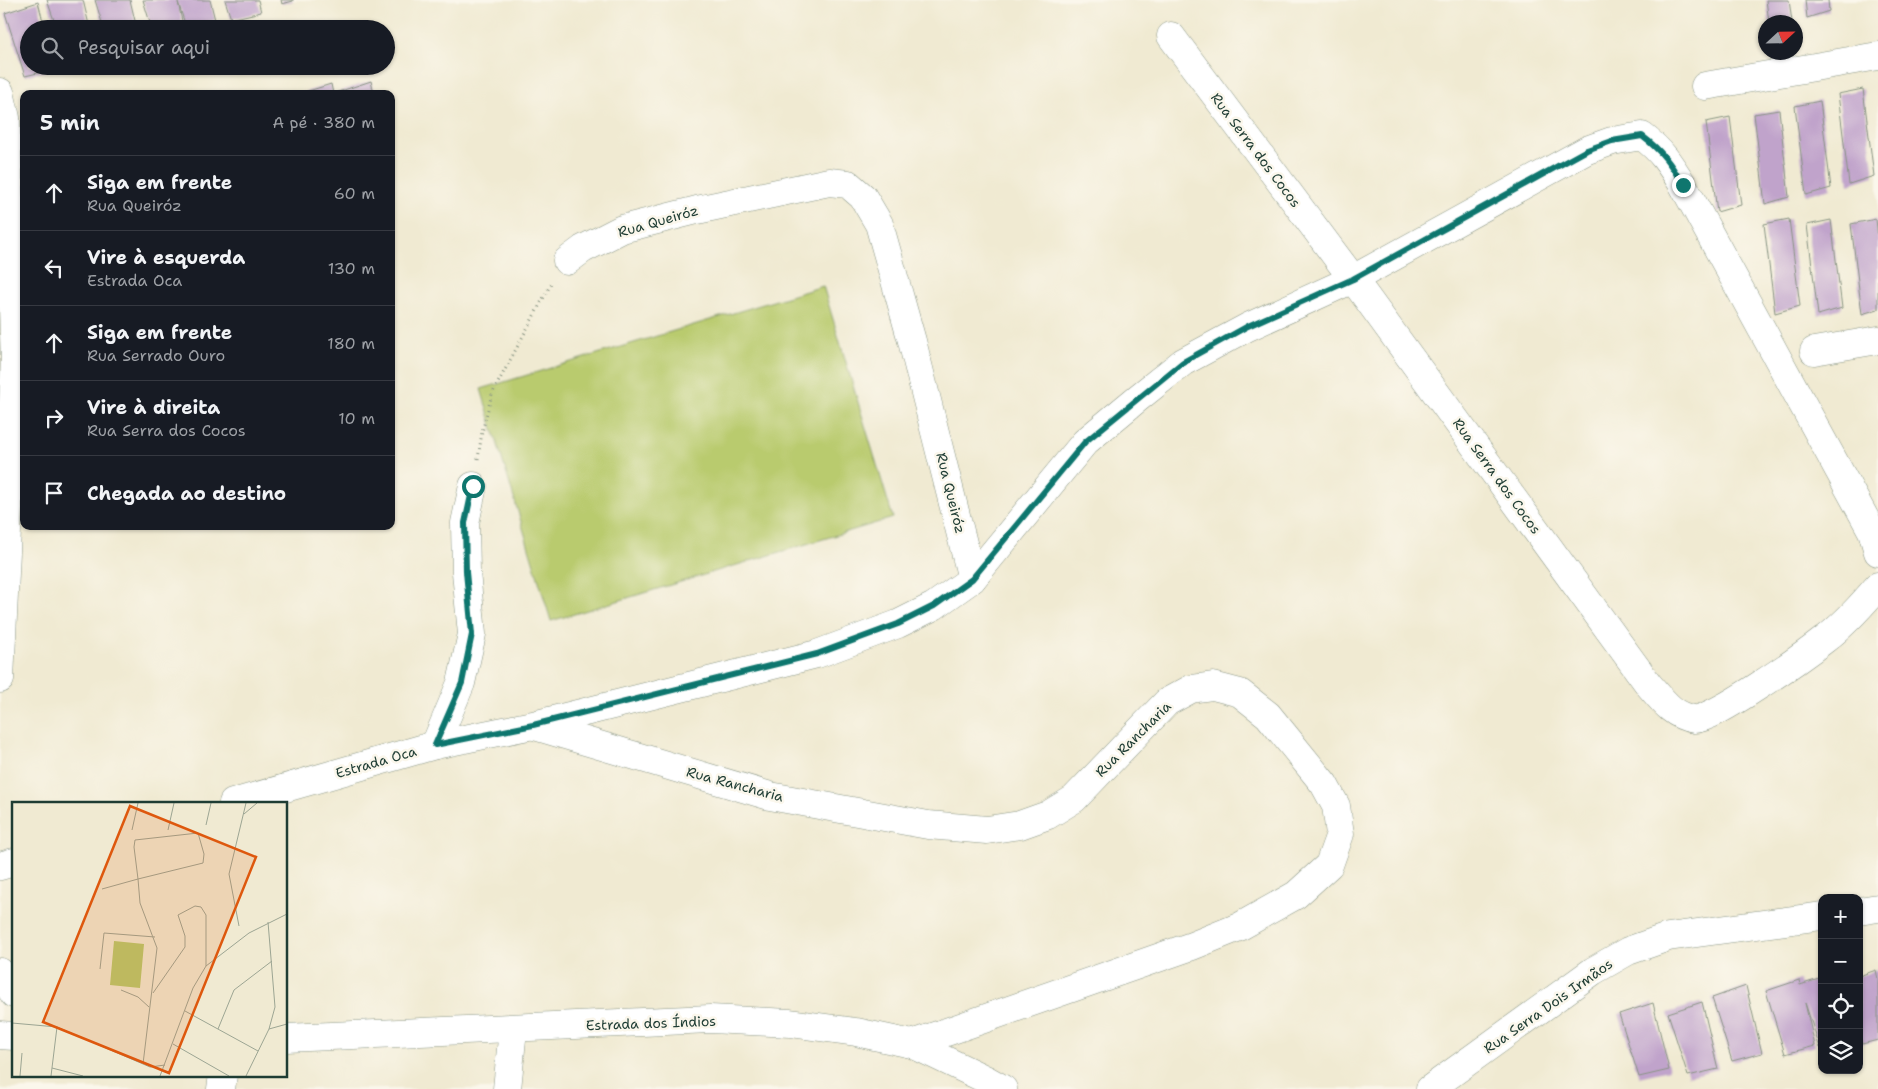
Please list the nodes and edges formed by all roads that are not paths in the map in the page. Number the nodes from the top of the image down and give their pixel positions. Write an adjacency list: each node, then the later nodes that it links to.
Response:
1 (1171, 36): 6 (street, Rua Serra dos Cocos)
2 (1878, 56): 3 (street)
3 (1705, 86)
4 (2, 110): 13 (street)
5 (568, 261): 11 (street, Rua Queiróz)
6 (1353, 279): 10 (street, Estrada Oca); 11 (street, Estrada Oca); 12 (street, Rua Serra dos Cocos)
7 (1878, 340): 8 (street)
8 (1814, 351)
9 (473, 486): 15 (street)
10 (1878, 552)
11 (972, 579): 14 (street, Estrada Oca)
12 (1878, 586)
13 (0, 679)
14 (533, 725): 15 (street, Estrada Oca); 24 (street, Rua Rancharia)
15 (435, 745): 16 (street, Estrada Oca)
16 (236, 802)
17 (1878, 908): 18 (street)
18 (1863, 910)
19 (1818, 917): 29 (street, Rua Serra Dois Irmãos)
20 (0, 972): 21 (street)
21 (12, 991)
22 (514, 1029): 23 (street, Estrada dos Índios); 24 (street, Estrada dos Índios); 27 (street)
23 (288, 1038)
24 (912, 1044): 28 (street, Estrada dos Índios)
25 (223, 1076): 26 (street)
26 (221, 1089)
27 (507, 1089)
28 (1003, 1089)
29 (1430, 1089)

